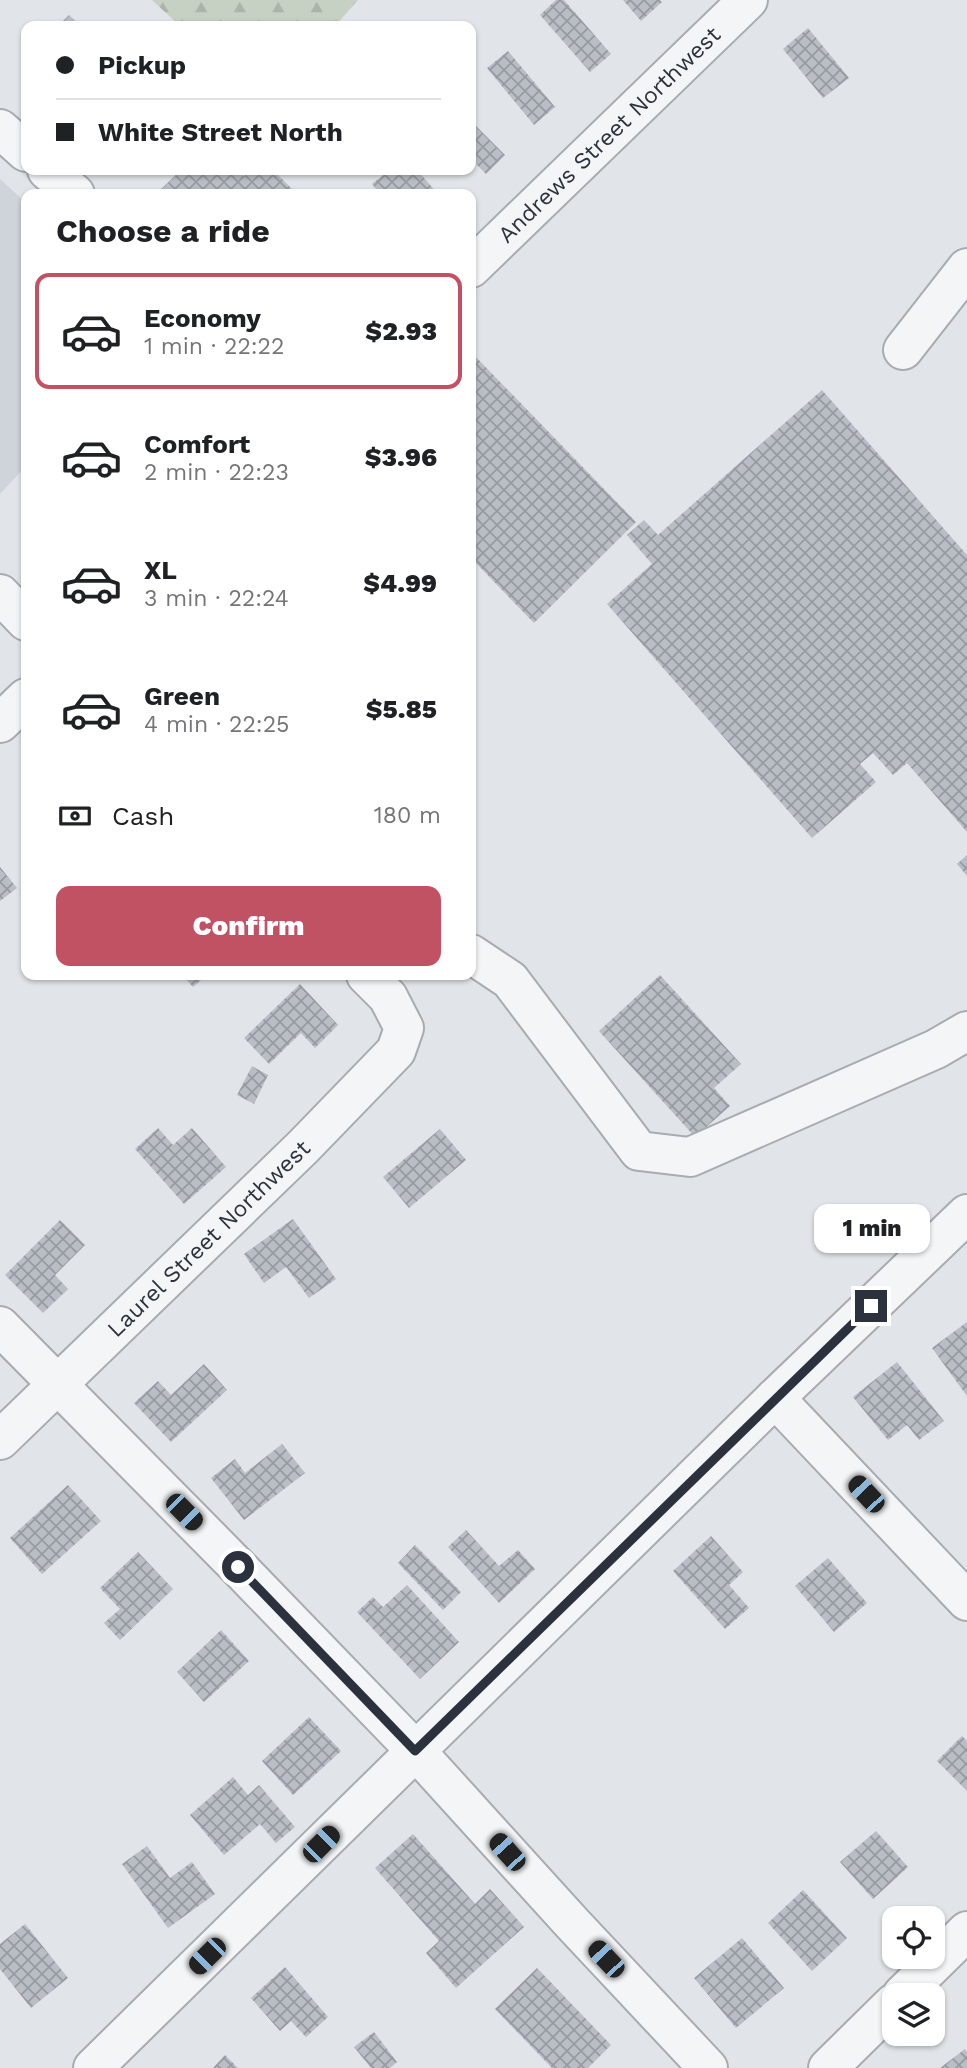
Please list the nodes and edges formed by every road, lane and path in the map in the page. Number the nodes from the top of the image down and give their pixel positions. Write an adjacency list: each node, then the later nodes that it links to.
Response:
1 (748, 0): 6 (street, Andrews Street Northwest)
2 (0, 129): 3 (street)
3 (21, 148)
4 (53, 175): 5 (street)
5 (69, 189)
6 (476, 263)
7 (967, 268): 8 (street)
8 (903, 350)
9 (0, 594): 10 (street)
10 (21, 616)
11 (21, 703): 12 (street)
12 (0, 723)
13 (476, 957): 15 (street)
14 (371, 980): 18 (street, Laurel Street Northwest)
15 (967, 1031)
16 (967, 1214): 19 (street)
17 (0, 1326): 18 (street)
18 (57, 1384): 20 (street, Laurel Street Northwest); 22 (street)
19 (775, 1398): 21 (street); 22 (street)
20 (0, 1440)
21 (967, 1601)
22 (415, 1751): 26 (street); 27 (street)
23 (967, 1931): 24 (street)
24 (914, 1983)
25 (882, 2015): 28 (street)
26 (93, 2068)
27 (708, 2068)
28 (828, 2068)

